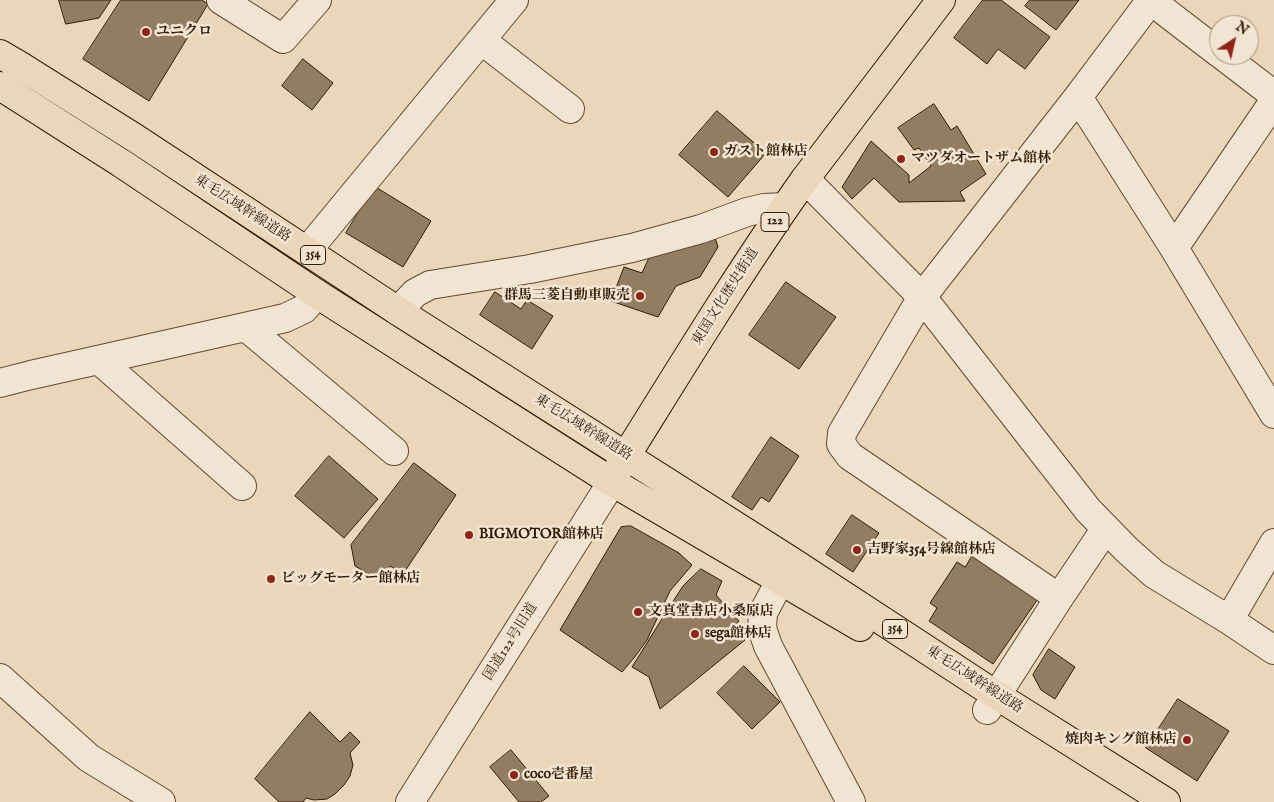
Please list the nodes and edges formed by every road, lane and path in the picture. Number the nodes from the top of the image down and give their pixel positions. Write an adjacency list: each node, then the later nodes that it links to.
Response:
1 (221, 0): 2 (street)
2 (317, 0)
3 (514, 0): 6 (street)
4 (941, 0): 15 (highway, 東国文化歴史街道 / 122)
5 (1151, 0): 7 (street); 12 (street)
6 (481, 40): 14 (street); 18 (street)
7 (1209, 45)
8 (0, 54): 18 (highway, 東毛広域幹線道路 / 354)
9 (1235, 65): 11 (street)
10 (0, 86): 19 (highway, 東毛広域幹線道路 / 354)
11 (1274, 95)
12 (1078, 97): 17 (street); 20 (street)
13 (1274, 101): 17 (street)
14 (570, 109)
15 (805, 179): 16 (highway, 東国文化歴史街道 / 122); 20 (street)
16 (785, 207): 21 (street); 27 (highway, 東国文化歴史街道 / 122)
17 (1174, 248): 25 (street)
18 (307, 251): 21 (highway, 東毛広域幹線道路 / 354)
19 (318, 294): 22 (street); 28 (highway, 東毛広域幹線道路 / 354)
20 (922, 297): 30 (street); 33 (street)
21 (398, 311): 27 (highway, 東毛広域幹線道路 / 354)
22 (246, 327): 23 (street); 26 (street)
23 (99, 360): 24 (street); 29 (street)
24 (0, 383)
25 (1274, 414)
26 (394, 451)
27 (626, 456): 28 (highway, 東国文化歴史街道 / 122); 37 (highway, 東毛広域幹線道路 / 354)
28 (612, 482): 32 (highway, 東毛広域幹線道路 / 354); 40 (street, 国道122号旧道)
29 (242, 486)
30 (1107, 531): 33 (street); 34 (street)
31 (1274, 543): 34 (street)
32 (780, 581): 37 (highway, 東毛広域幹線道路 / 354); 38 (street)
33 (1058, 598): 37 (street)
34 (1229, 620): 35 (street)
35 (1274, 650)
36 (0, 678): 39 (street)
37 (991, 702): 41 (highway, 東毛広域幹線道路 / 354); 42 (highway, 東毛広域幹線道路 / 354)
38 (846, 800)
39 (161, 802)
40 (410, 802)
41 (1131, 802)
42 (1166, 802)

